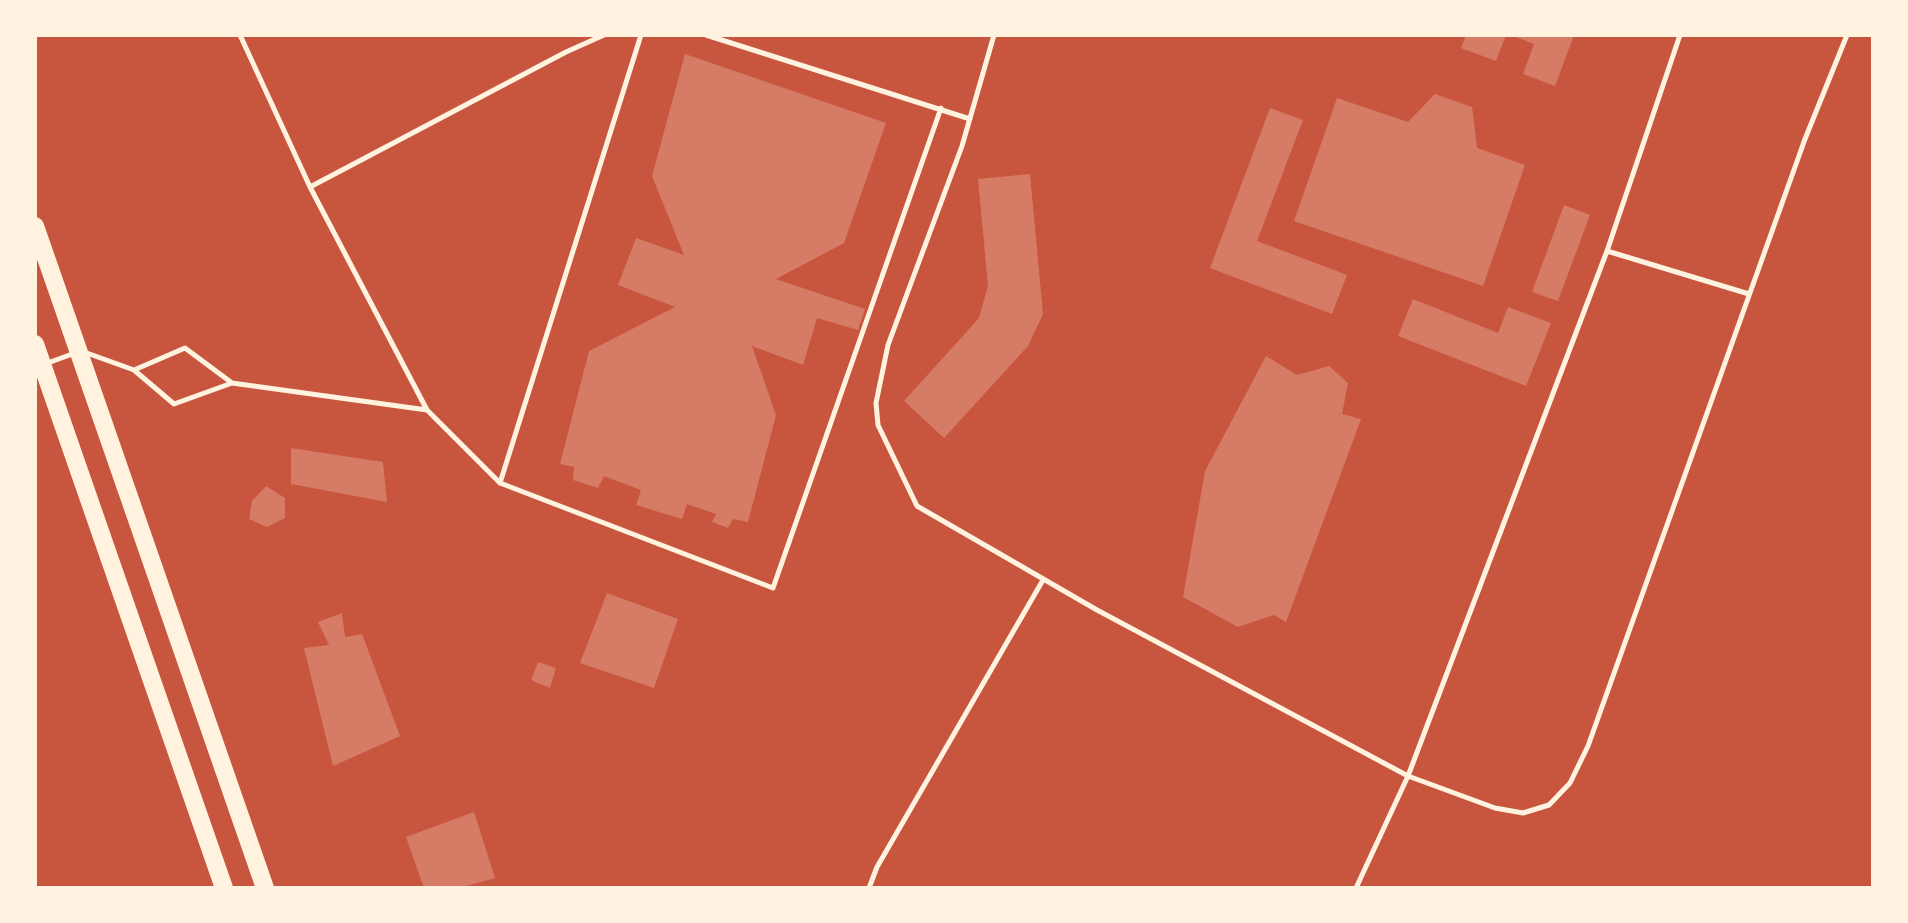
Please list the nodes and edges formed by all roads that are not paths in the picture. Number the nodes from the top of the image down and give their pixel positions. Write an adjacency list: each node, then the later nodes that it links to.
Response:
1 (240, 35): 10 (lane)
2 (604, 35): 10 (lane)
3 (641, 35): 20 (lane)
4 (706, 35): 8 (lane)
5 (993, 35): 9 (lane)
6 (1680, 35): 12 (lane)
7 (1847, 35): 13 (lane)
8 (940, 108): 9 (lane); 20 (lane)
9 (970, 119): 21 (lane)
10 (310, 187): 19 (lane)
11 (35, 226): 15 (main road)
12 (1607, 251): 13 (lane); 22 (lane)
13 (1749, 295): 22 (lane)
14 (35, 344): 16 (main road)
15 (80, 351): 16 (lane); 17 (lane); 24 (main road)
16 (39, 366): 23 (main road)
17 (134, 370): 18 (lane); 18 (lane)
18 (232, 383): 19 (lane)
19 (427, 410): 20 (lane)
20 (500, 482)
21 (1043, 580): 22 (lane); 25 (lane)
22 (1408, 776): 26 (lane)
23 (224, 888)
24 (265, 888)
25 (869, 888)
26 (1356, 888)

